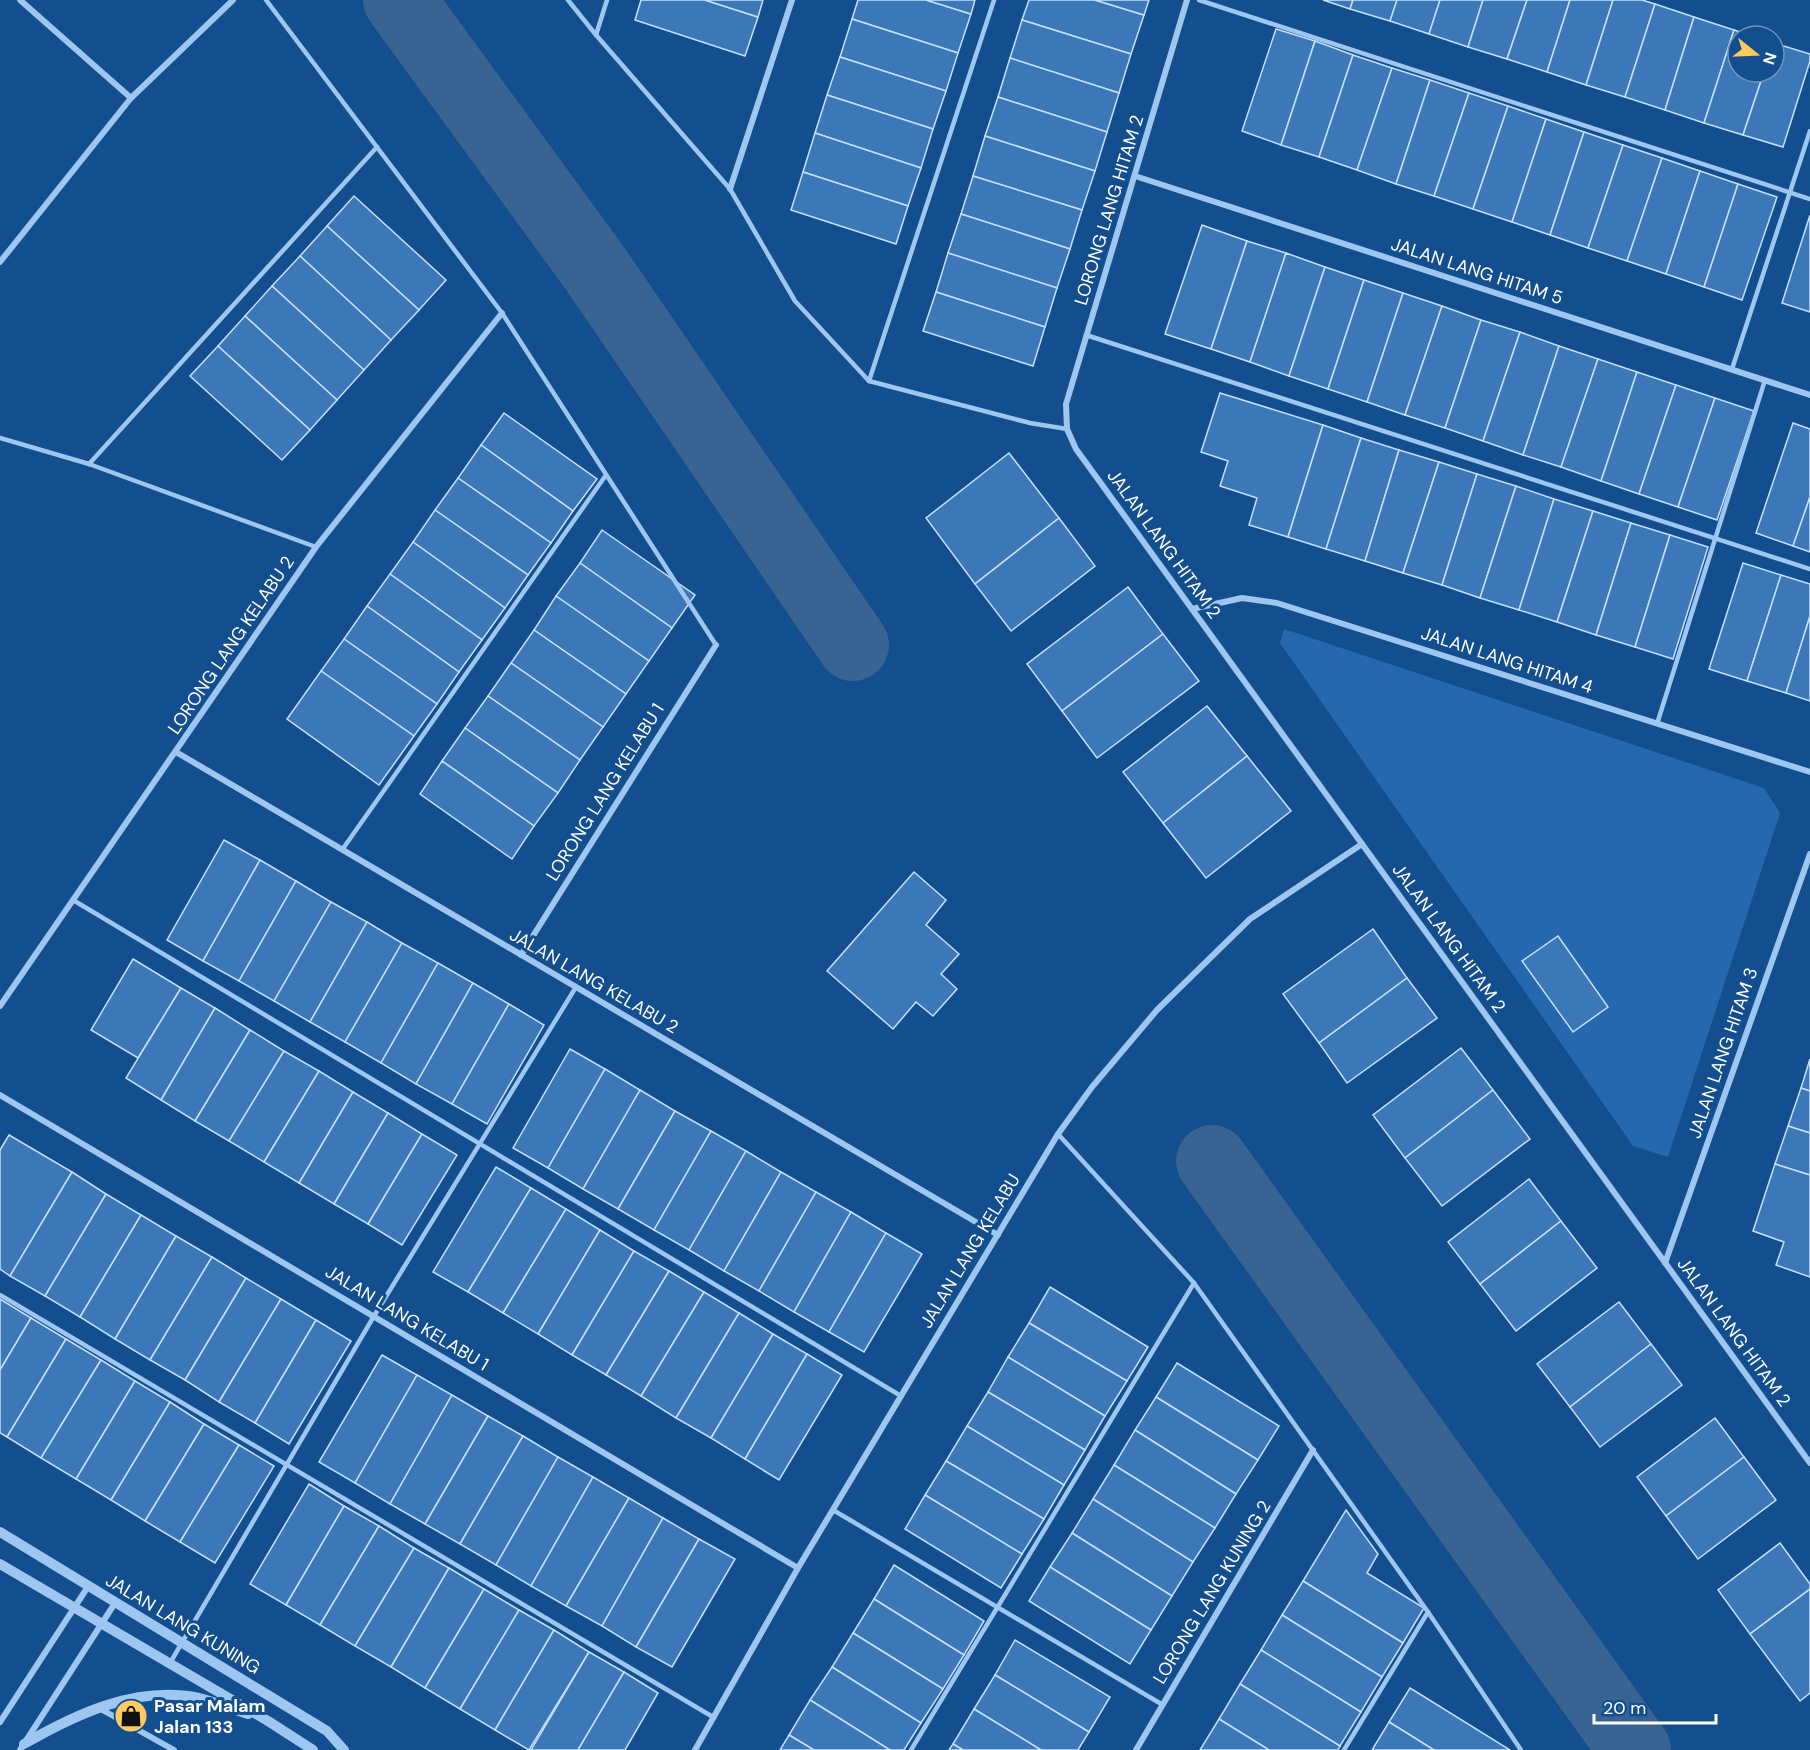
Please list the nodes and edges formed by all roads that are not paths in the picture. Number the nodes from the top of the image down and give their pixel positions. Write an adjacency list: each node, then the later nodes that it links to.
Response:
1 (20, 0): 11 (street)
2 (233, 0): 11 (street)
3 (266, 0): 13 (lane)
4 (568, 0): 10 (lane)
5 (607, 0): 10 (lane)
6 (792, 0): 15 (street)
7 (994, 0): 23 (lane)
8 (1187, 0): 14 (street, LORONG LANG HITAM 2)
9 (1198, 0): 16 (lane)
10 (596, 35): 15 (lane)
11 (132, 98): 18 (street)
12 (1810, 131): 16 (lane)
13 (377, 147): 19 (lane); 27 (lane)
14 (1135, 176): 20 (street, LORONG LANG HITAM 2); 21 (street, JALAN LANG HITAM 5)
15 (730, 189): 23 (lane)
16 (1790, 192): 17 (lane); 21 (lane)
17 (1810, 199)
18 (0, 262)
19 (502, 313): 28 (lane); 30 (street, LORONG LANG KELABU 2)
20 (1086, 336): 25 (street, LORONG LANG HITAM 2); 29 (lane)
21 (1732, 369): 22 (street, JALAN LANG HITAM 5)
22 (1765, 380): 24 (street, JALAN LANG HITAM 5); 29 (lane)
23 (869, 381): 25 (lane)
24 (1810, 395)
25 (1067, 429): 32 (street, JALAN LANG HITAM 2)
26 (0, 438): 27 (lane)
27 (89, 464): 30 (lane)
28 (606, 475): 33 (lane); 38 (lane)
29 (1715, 538): 31 (lane); 34 (lane)
30 (316, 547): 35 (street, LORONG LANG KELABU 2)
31 (1810, 569)
32 (1192, 609): 34 (street, JALAN LANG HITAM 4); 37 (street, JALAN LANG HITAM 2)
33 (716, 645): 41 (street, LORONG LANG KELABU 1)
34 (1657, 724): 36 (street, JALAN LANG HITAM 4)
35 (176, 752): 38 (street, JALAN LANG KELABU 2); 40 (street, LORONG LANG KELABU 2)
36 (1810, 772)
37 (1362, 844): 45 (street, JALAN LANG KELABU); 48 (street, JALAN LANG HITAM 2)
38 (342, 850): 41 (street, JALAN LANG KELABU 2)
39 (1810, 854): 48 (street, JALAN LANG HITAM 3)
40 (74, 900): 43 (street, LORONG LANG KELABU 2); 46 (lane)
41 (521, 955): 42 (street, JALAN LANG KELABU 2)
42 (576, 987): 46 (lane); 47 (street, JALAN LANG KELABU 2)
43 (0, 1006)
44 (0, 1095): 51 (street, JALAN LANG KELABU 1)
45 (1058, 1134): 47 (street, JALAN LANG KELABU); 49 (lane)
46 (480, 1143): 51 (lane); 52 (lane)
47 (998, 1235): 52 (street, JALAN LANG KELABU)
48 (1665, 1263): 54 (street, JALAN LANG HITAM 2)
49 (1194, 1283): 53 (lane); 63 (lane)
50 (0, 1295): 55 (lane)
51 (374, 1316): 55 (lane); 59 (street, JALAN LANG KELABU 1)
52 (901, 1396): 56 (street, JALAN LANG KELABU)
53 (1313, 1450): 64 (lane); 68 (street, LORONG LANG KUNING 2)
54 (1810, 1463)
55 (287, 1464): 66 (lane); 70 (lane)
56 (833, 1510): 59 (street, JALAN LANG KELABU); 63 (lane)
57 (0, 1532): 60 (street, JALAN LANG KUNING)
58 (0, 1564): 62 (street)
59 (798, 1568): 70 (street, JALAN LANG KELABU)
60 (89, 1585): 61 (street, JALAN LANG KUNING); 62 (street)
61 (115, 1603): 65 (street); 66 (street, JALAN LANG KUNING)
62 (74, 1607): 65 (street); 72 (street)
63 (998, 1607): 68 (lane); 78 (lane)
64 (1428, 1612): 80 (lane); 81 (lane)
65 (102, 1623): 67 (street); 73 (street)
66 (182, 1642): 67 (lane); 76 (street, JALAN LANG KUNING)
67 (170, 1663): 71 (street)
68 (1163, 1705): 79 (street, LORONG LANG KUNING 2)
69 (98, 1707): 71 (street); 73 (street); 74 (street)
70 (713, 1717): 77 (street, JALAN LANG KELABU)
71 (268, 1721): 75 (street)
72 (0, 1722)
73 (22, 1747)
74 (174, 1750)
75 (313, 1750)
76 (344, 1750)
77 (695, 1750)
78 (910, 1750)
79 (1136, 1750)
80 (1344, 1750)
81 (1521, 1750)

